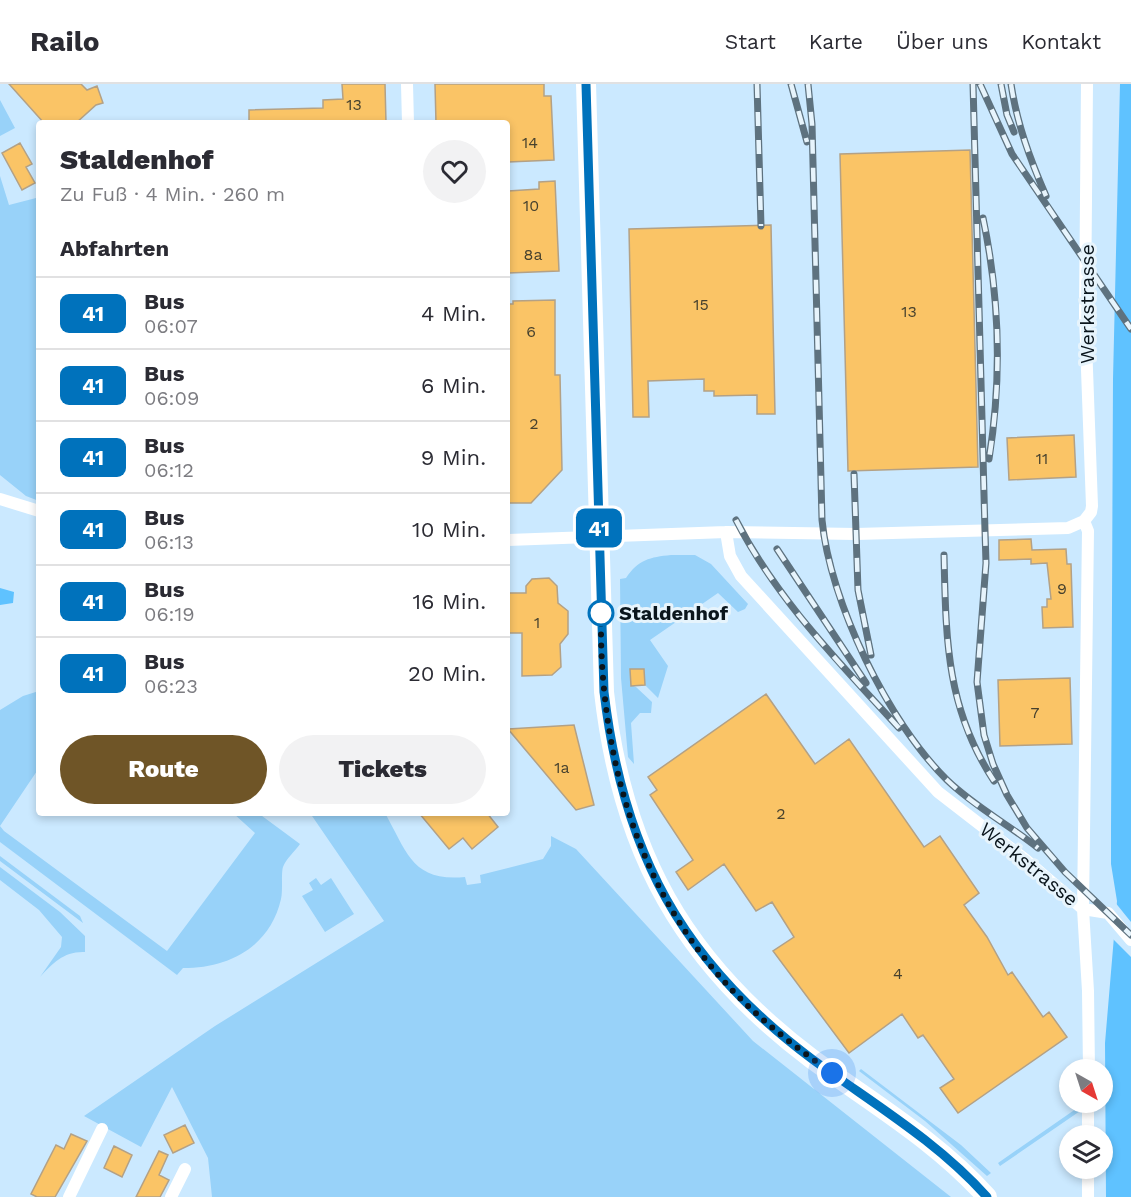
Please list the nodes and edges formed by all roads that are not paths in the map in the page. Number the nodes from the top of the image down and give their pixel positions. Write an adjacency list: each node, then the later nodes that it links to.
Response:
1 (407, 84): 4 (street)
2 (586, 84): 9 (main road)
3 (1087, 84): 7 (street, Werkstrasse)
4 (408, 120)
5 (0, 499): 6 (street)
6 (36, 510)
7 (1084, 521): 8 (street); 11 (street, Werkstrasse)
8 (726, 532): 9 (street); 11 (street, Werkstrasse)
9 (600, 537): 10 (street); 19 (main road)
10 (510, 540)
11 (1083, 909): 12 (street); 13 (street)
12 (1131, 939)
13 (1089, 1059)
14 (102, 1129): 17 (street)
15 (185, 1169): 18 (street)
16 (1088, 1179): 20 (street)
17 (69, 1197)
18 (171, 1197)
19 (987, 1197)
20 (1088, 1197)

